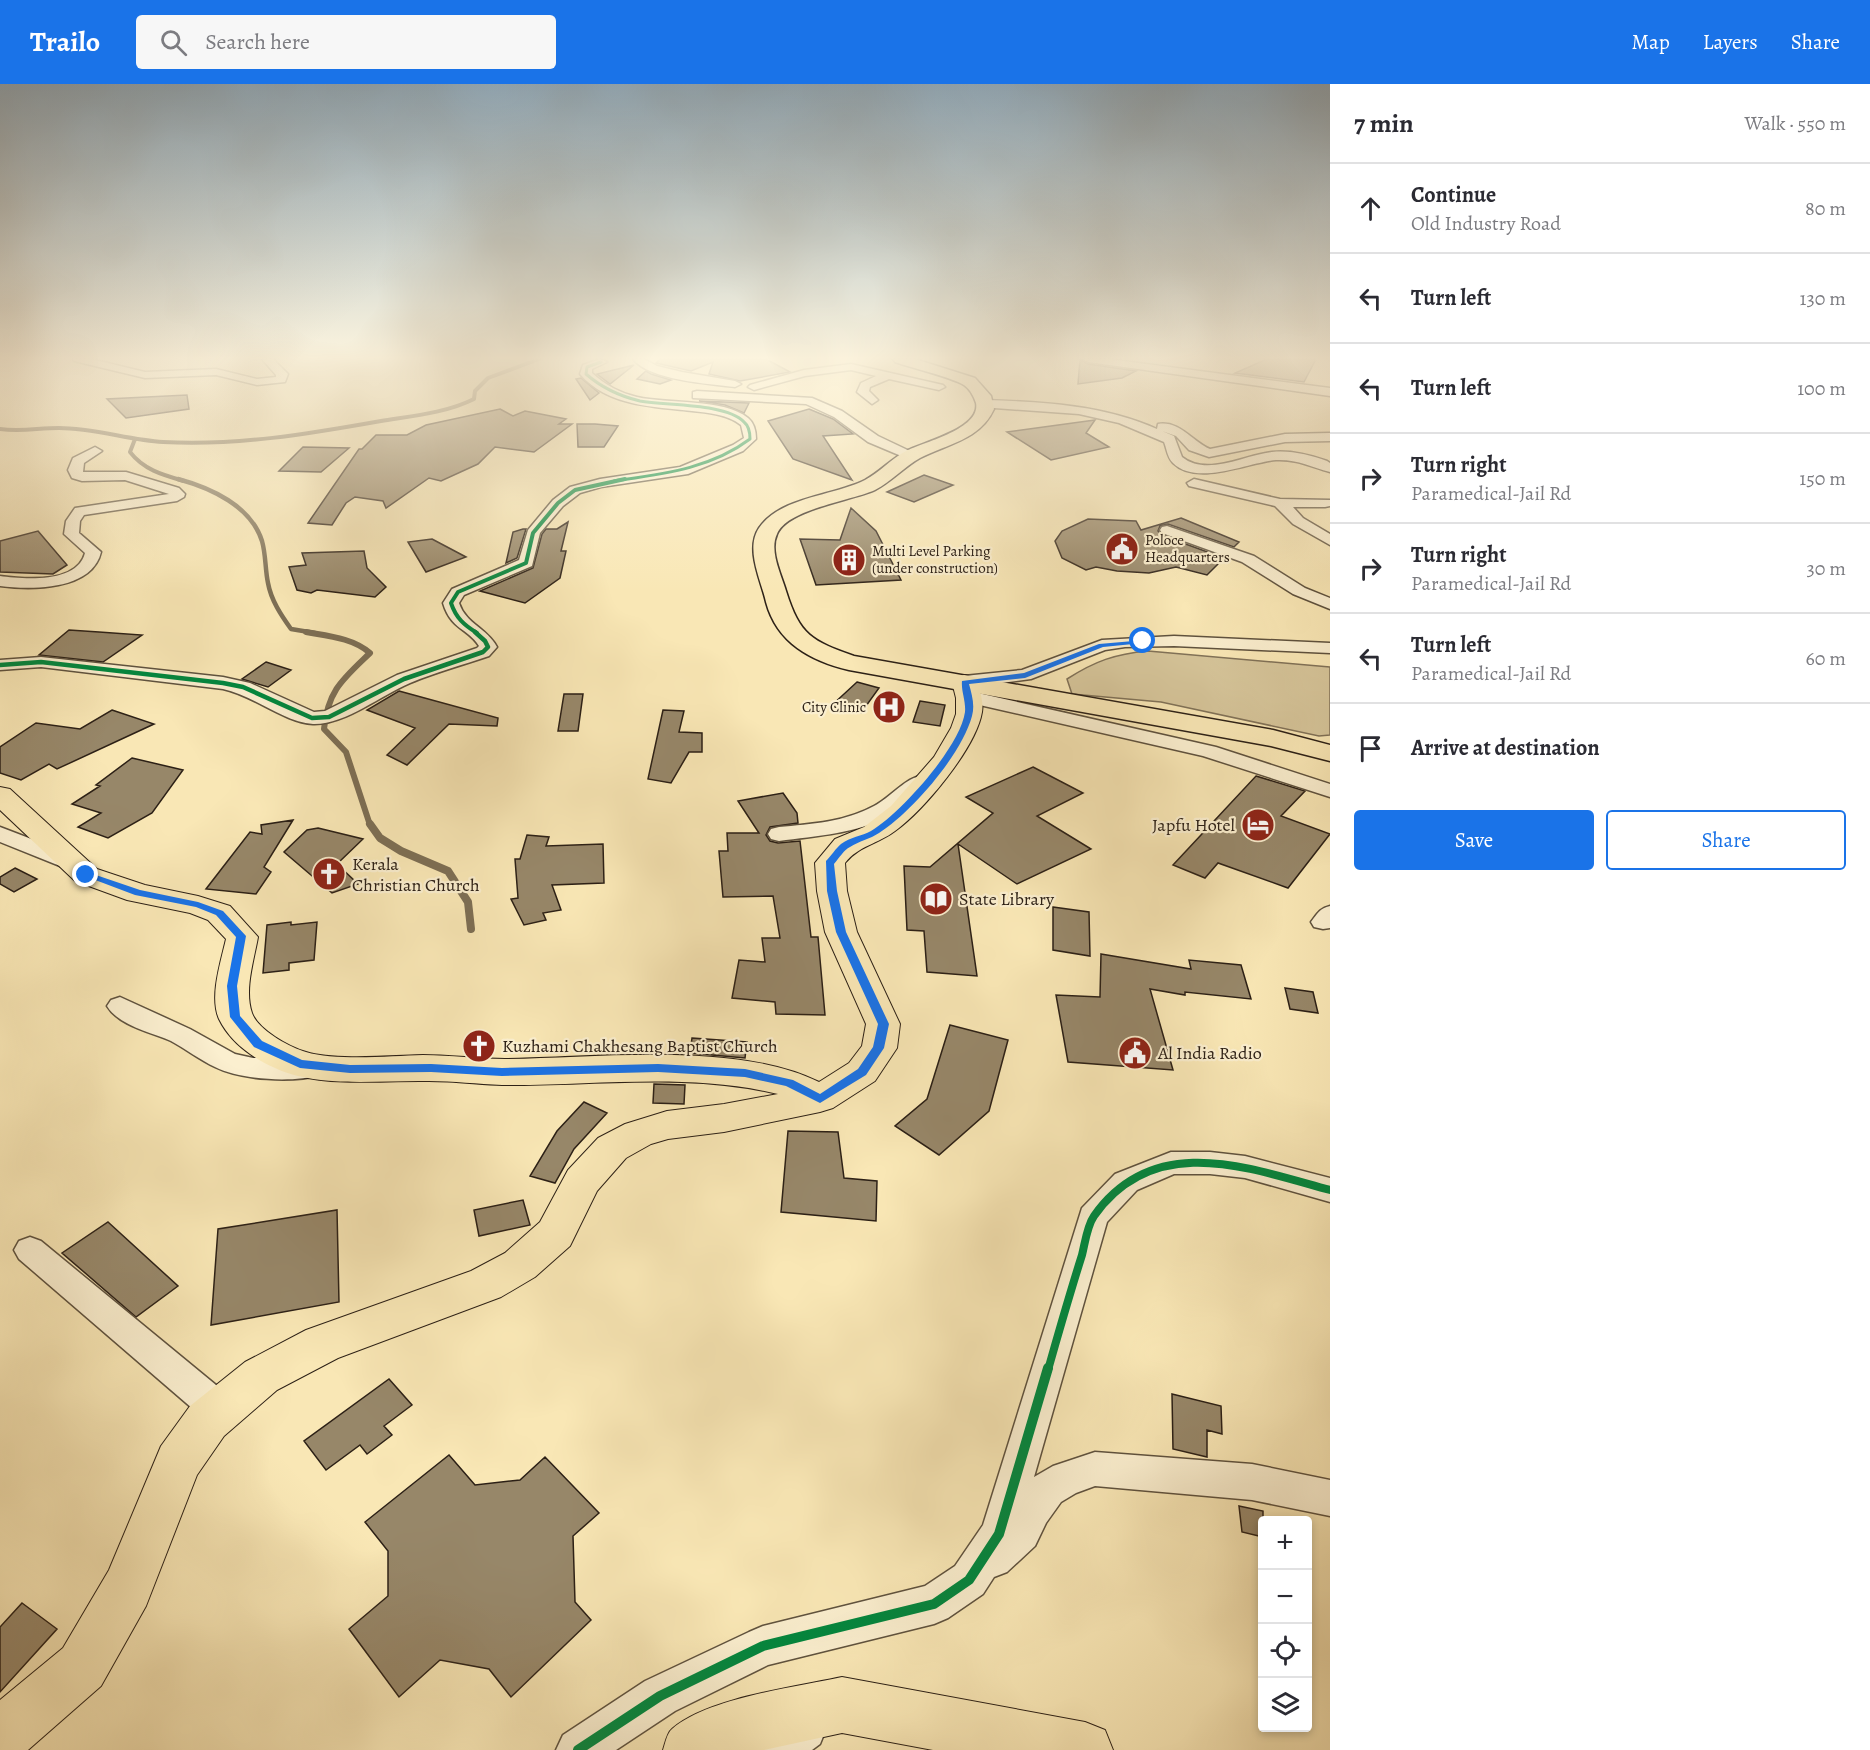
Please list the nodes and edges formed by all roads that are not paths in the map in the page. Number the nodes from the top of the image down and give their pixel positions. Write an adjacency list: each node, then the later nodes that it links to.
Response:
1 (750, 437): 19 (street)
2 (870, 437): 8 (street)
3 (957, 437): 8 (highway)
4 (1164, 437): 10 (street)
5 (1184, 437): 6 (street)
6 (1330, 437)
7 (95, 451): 14 (street)
8 (911, 455): 20 (highway)
9 (1194, 483): 11 (street)
10 (1328, 490): 11 (street)
11 (1280, 503): 13 (street)
12 (1167, 530): 15 (street)
13 (1330, 540)
14 (0, 581)
15 (1330, 604)
16 (1143, 641): 17 (street); 18 (street); 20 (street)
17 (1330, 648)
18 (1330, 659)
19 (0, 665)
20 (967, 690): 21 (highway); 22 (main road); 23 (street)
21 (1330, 753)
22 (937, 770): 26 (street); 30 (main road)
23 (1330, 791)
24 (0, 795): 27 (main road)
25 (0, 834): 27 (street)
26 (779, 834)
27 (75, 864): 29 (main road)
28 (120, 1006): 29 (street)
29 (328, 1067): 30 (main road)
30 (820, 1099): 33 (main road)
31 (1330, 1190): 35 (street)
32 (30, 1250): 33 (street)
33 (220, 1410): 37 (main road)
34 (1330, 1498): 35 (street)
35 (969, 1580): 38 (street)
36 (842, 1705): 39 (main road); 40 (street); 41 (main road)
37 (0, 1737)
38 (578, 1750)
39 (691, 1750)
40 (774, 1750)
41 (1085, 1750)

